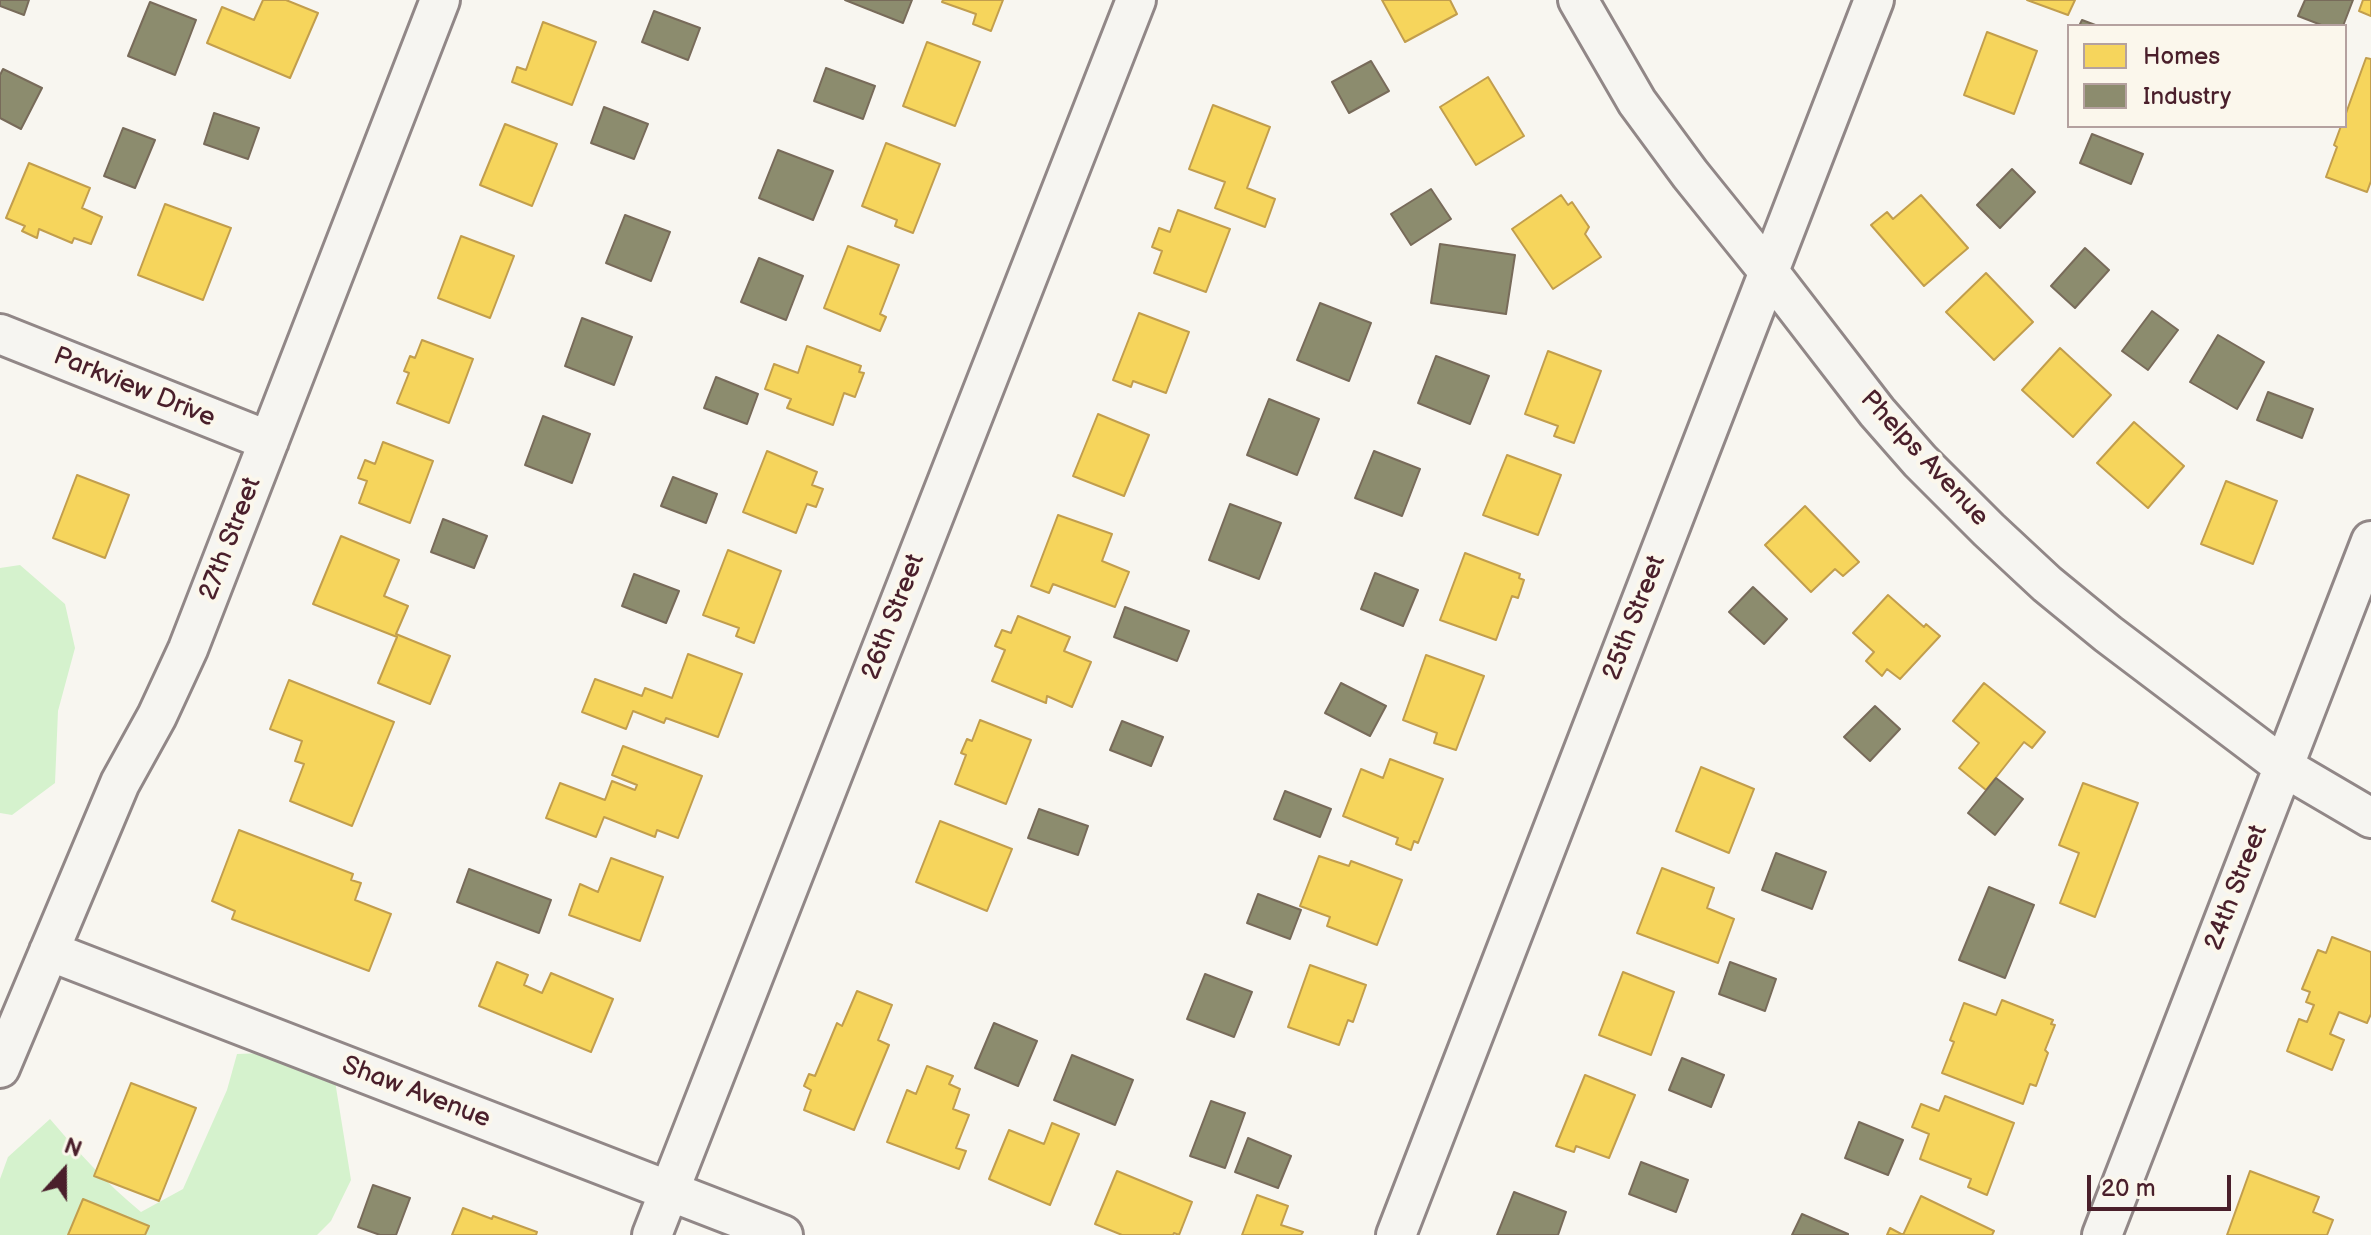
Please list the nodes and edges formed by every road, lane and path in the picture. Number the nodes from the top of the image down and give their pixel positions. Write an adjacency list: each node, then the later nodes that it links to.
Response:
1 (440, 0): 7 (street, 27th Street)
2 (1136, 0): 13 (street, 26th Street)
3 (1578, 0): 5 (street, Phelps Avenue)
4 (1874, 0): 5 (street, 25th Street)
5 (1769, 272): 9 (street, Phelps Avenue); 16 (street, 25th Street)
6 (0, 334): 7 (street, Parkview Drive)
7 (269, 441): 11 (street, 27th Street)
8 (2371, 541): 9 (street, 24th Street)
9 (2284, 767): 10 (street, Phelps Avenue); 17 (street, 24th Street)
10 (2371, 818)
11 (49, 951): 12 (street, 27th Street); 13 (street, Shaw Avenue)
12 (0, 1068)
13 (669, 1191): 14 (street, 26th Street); 15 (street, Shaw Avenue)
14 (652, 1235)
15 (783, 1235)
16 (1396, 1235)
17 (2102, 1235)

